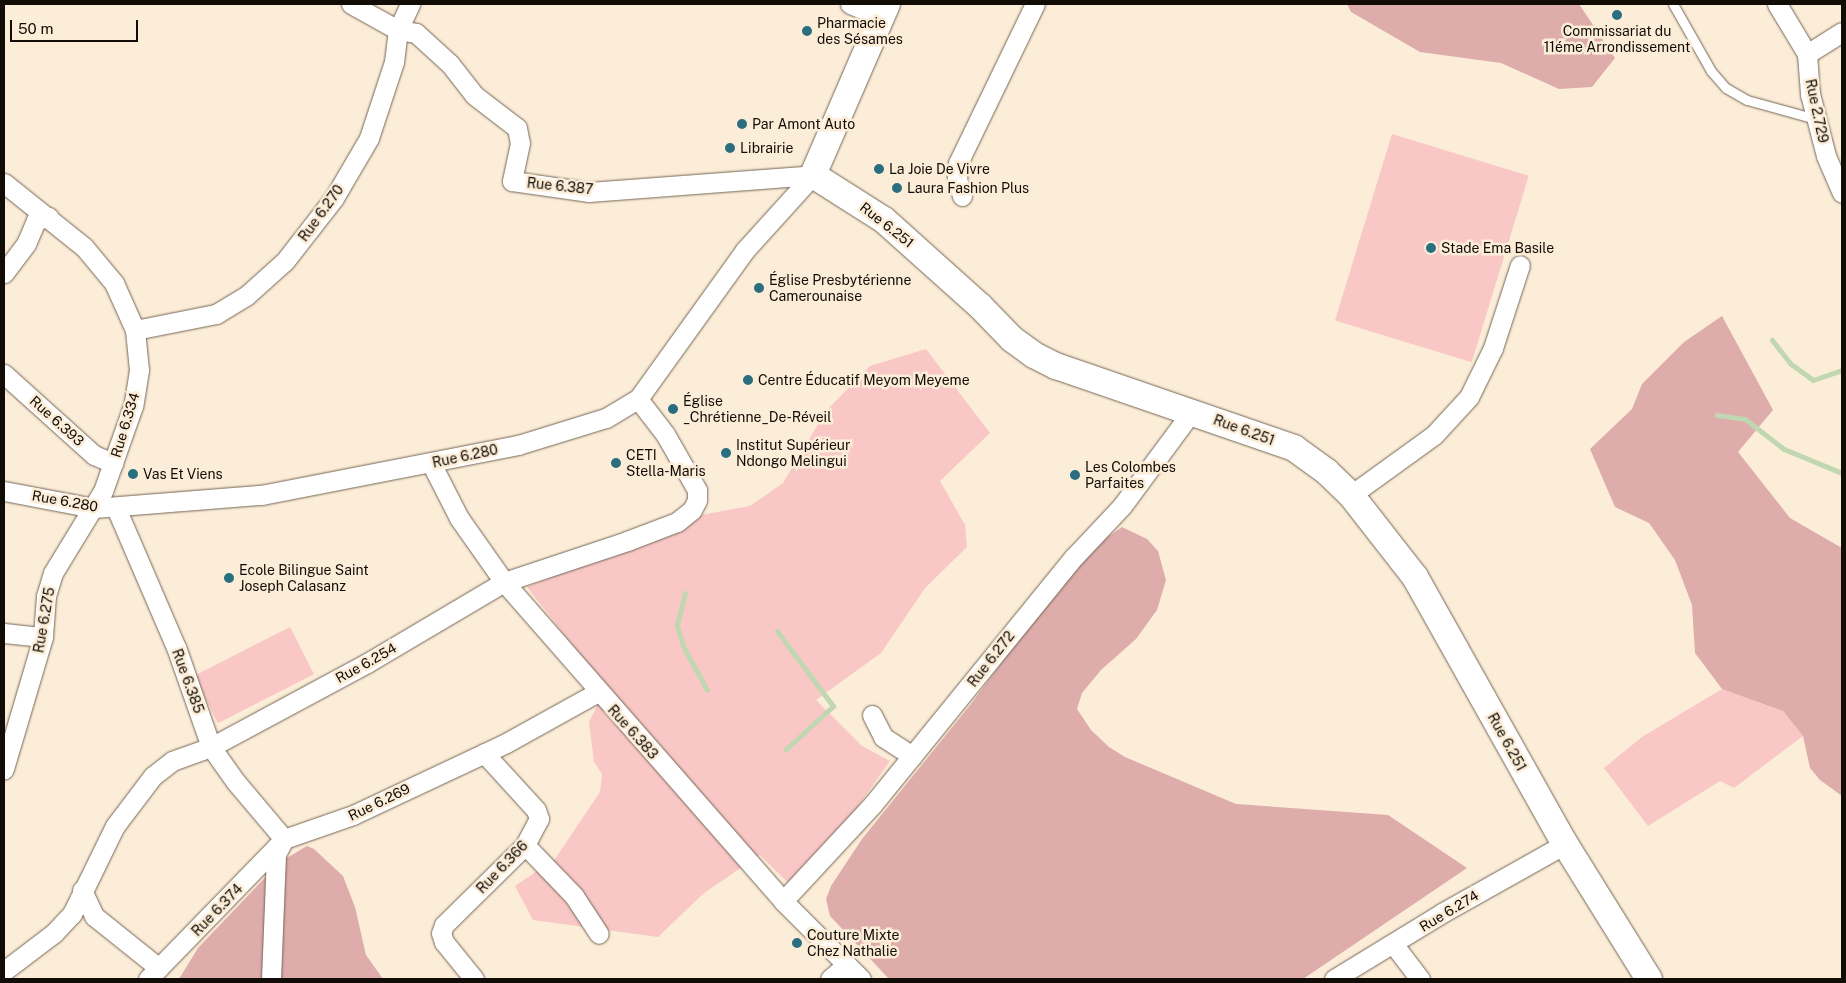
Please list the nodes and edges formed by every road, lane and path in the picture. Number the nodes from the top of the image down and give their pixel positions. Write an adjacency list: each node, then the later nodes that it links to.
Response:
1 (351, 4): 8 (street, Rue 6.387)
2 (410, 4): 8 (street, Rue 6.270)
3 (850, 4): 7 (street)
4 (1035, 4): 15 (street)
5 (1674, 4): 11 (lane)
6 (1776, 4): 10 (street, Rue 2.729)
7 (885, 10): 12 (main road)
8 (398, 30): 12 (street, Rue 6.387); 19 (street, Rue 6.270)
9 (1842, 32): 10 (street)
10 (1807, 54): 11 (street, Rue 2.729)
11 (1816, 119): 14 (street, Rue 2.729)
12 (813, 175): 21 (street, Rue 6.280); 22 (main road, Rue 6.251)
13 (4, 183): 16 (street, Rue 6.334)
14 (1842, 193)
15 (962, 196)
16 (49, 216): 18 (street); 19 (street, Rue 6.334)
17 (1520, 265): 26 (street)
18 (4, 273)
19 (135, 330): 23 (street, Rue 6.334)
20 (4, 374): 23 (street, Rue 6.393)
21 (638, 399): 24 (street, Rue 6.280); 29 (street, Rue 6.254)
22 (1192, 411): 26 (main road, Rue 6.251); 36 (street, Rue 6.272)
23 (113, 463): 27 (street, Rue 6.334)
24 (431, 463): 28 (street, Rue 6.280); 29 (street, Rue 6.383)
25 (4, 491): 27 (street, Rue 6.280)
26 (1351, 495): 39 (main road, Rue 6.251)
27 (94, 508): 28 (street, Rue 6.280); 31 (street, Rue 6.275)
28 (116, 508): 34 (street, Rue 6.385)
29 (504, 582): 32 (street, Rue 6.383); 34 (street, Rue 6.254)
30 (4, 633): 31 (street)
31 (43, 637): 37 (street, Rue 6.275)
32 (598, 692): 35 (street, Rue 6.269); 42 (street, Rue 6.383)
33 (872, 715): 36 (street)
34 (211, 747): 38 (street, Rue 6.385); 41 (street, Rue 6.254)
35 (484, 753): 38 (street, Rue 6.269); 40 (street, Rue 6.366)
36 (912, 756): 42 (street, Rue 6.272)
37 (4, 769)
38 (284, 839): 47 (street, Rue 6.374); 48 (street)
39 (1565, 844): 44 (street, Rue 6.274); 54 (main road, Rue 6.251)
40 (525, 845): 43 (street); 49 (street, Rue 6.366)
41 (82, 890): 46 (street, Rue 6.254); 47 (street)
42 (782, 901): 45 (street, Rue 6.383)
43 (599, 934)
44 (1394, 945): 52 (street, Rue 6.274); 53 (street)
45 (846, 965): 50 (street); 51 (street, Rue 6.383)
46 (4, 971)
47 (154, 974)
48 (271, 979)
49 (474, 979)
50 (830, 979)
51 (861, 979)
52 (1334, 979)
53 (1420, 979)
54 (1648, 979)

